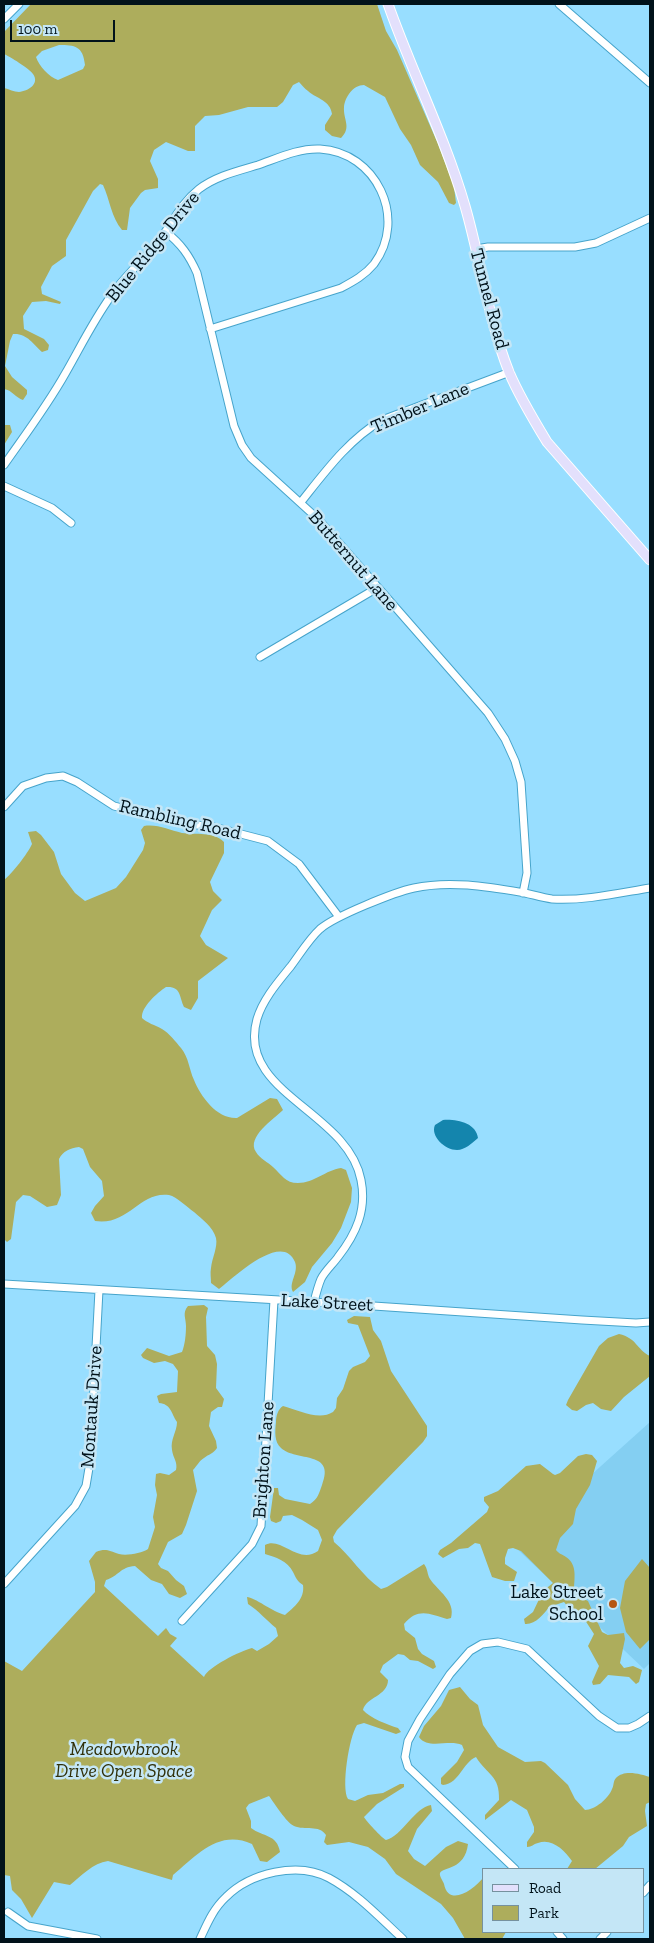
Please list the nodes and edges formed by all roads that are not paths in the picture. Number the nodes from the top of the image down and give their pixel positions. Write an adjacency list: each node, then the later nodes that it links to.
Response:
1 (19, 4): 4 (street)
2 (388, 4): 8 (main road, Tunnel Road)
3 (559, 4): 5 (street)
4 (4, 19)
5 (650, 83)
6 (650, 218): 8 (street)
7 (166, 232): 9 (street, Butternut Lane); 9 (street, Blue Ridge Drive); 11 (street, Blue Ridge Drive)
8 (476, 249): 10 (main road, Tunnel Road)
9 (210, 329): 13 (street, Butternut Lane)
10 (510, 372): 13 (street, Timber Lane); 15 (main road, Tunnel Road)
11 (4, 465)
12 (4, 486): 14 (street)
13 (301, 502): 16 (street, Butternut Lane)
14 (72, 523)
15 (650, 560)
16 (377, 588): 17 (street); 20 (street, Butternut Lane)
17 (260, 657)
18 (4, 806): 21 (street, Rambling Road)
19 (650, 888): 20 (street)
20 (523, 893): 21 (street)
21 (339, 917): 25 (street)
22 (4, 1284): 23 (street, Lake Street)
23 (99, 1290): 24 (street, Lake Street); 27 (street, Montauk Drive)
24 (274, 1300): 25 (street, Lake Street); 28 (street, Brighton Lane)
25 (314, 1302): 26 (street, Lake Street)
26 (650, 1322)
27 (4, 1584)
28 (182, 1621)
29 (650, 1716): 30 (street)
30 (514, 1868)
31 (8, 1912): 32 (street)
32 (97, 1939)
33 (200, 1939): 34 (street)
34 (403, 1939)

